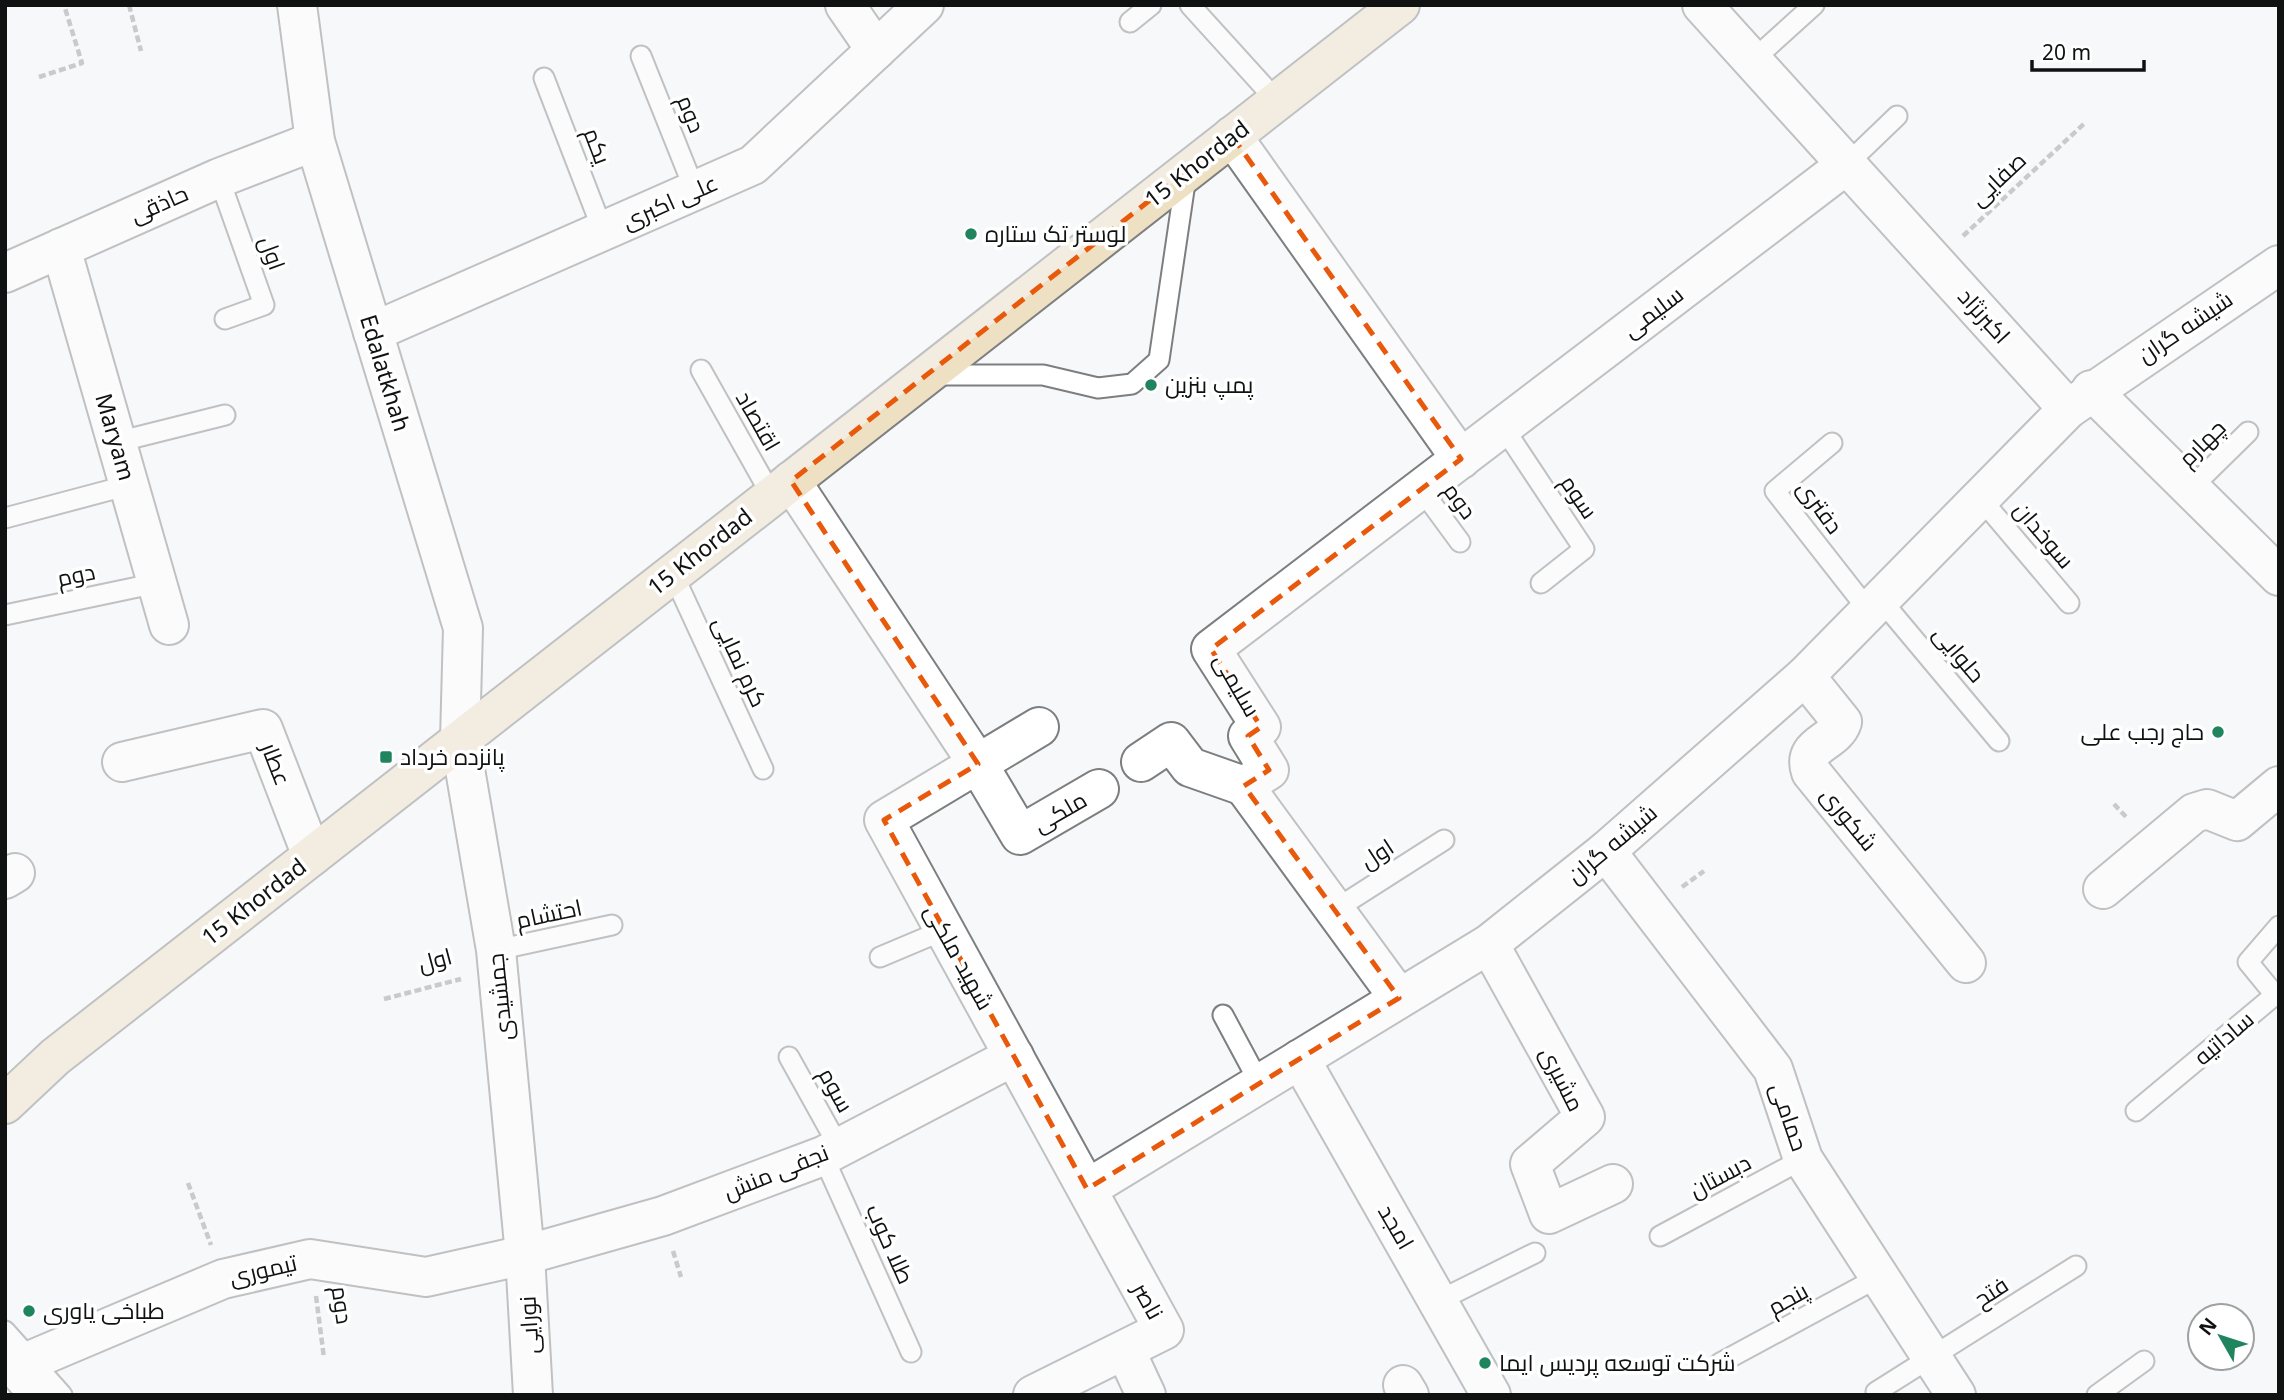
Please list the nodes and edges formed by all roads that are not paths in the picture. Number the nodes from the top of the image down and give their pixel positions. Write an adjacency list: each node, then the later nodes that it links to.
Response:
1 (297, 5): 17 (street, Edalatkhah)
2 (845, 5): 10 (street)
3 (924, 5): 10 (street, علی اکبری)
4 (1152, 5): 9 (lane)
5 (1190, 5): 14 (lane)
6 (1400, 5): 14 (main road, 15 Khordad)
7 (1702, 5): 12 (street, اکبرنژاد)
8 (1814, 5): 12 (lane)
9 (1130, 22)
10 (876, 50): 21 (street, علی اکبری)
11 (641, 55): 21 (lane, دوم)
12 (1752, 61): 18 (street, اکبرنژاد)
13 (544, 78): 22 (lane, یکم)
14 (1278, 101): 16 (main road, 15 Khordad)
15 (1897, 116): 18 (lane)
16 (1232, 136): 19 (main road, 15 Khordad); 36 (street)
17 (316, 141): 20 (street, حاذقی); 27 (street, Edalatkhah)
18 (1846, 165): 30 (street, اکبرنژاد); 32 (street, سلیمی)
19 (1186, 172): 29 (main road, 15 Khordad); 29 (lane)
20 (219, 178): 23 (street, حاذقی); 26 (lane, اول)
21 (695, 191): 22 (street, علی اکبری)
22 (603, 231): 27 (street, علی اکبری)
23 (61, 248): 24 (street, حاذقی); 34 (street, Maryam)
24 (5, 273)
25 (2272, 281): 30 (street, شیشه گران)
26 (225, 319)
27 (373, 332): 54 (street, Edalatkhah)
28 (701, 370): 38 (lane, اقتصاد)
29 (926, 375): 38 (main road, 15 Khordad)
30 (2080, 400): 40 (street, اکبرنژاد); 41 (street, شیشه گران)
31 (225, 415): 34 (lane)
32 (1503, 427): 36 (street, سلیمی); 47 (lane, سوم)
33 (2248, 432): 40 (lane, چهارم)
34 (117, 442): 37 (street, Maryam)
35 (1832, 443): 49 (lane, دفتری)
36 (1461, 459): 39 (street, سلیمی)
37 (129, 485): 42 (lane); 46 (street, Maryam)
38 (782, 489): 44 (main road, 15 Khordad); 58 (street)
39 (1421, 489): 43 (lane, دوم); 60 (street, سلیمی)
40 (2190, 489): 45 (street, اکبرنژاد)
41 (1981, 499): 48 (lane, سوخدان); 49 (street, شیشه گران)
42 (5, 518)
43 (1460, 542)
44 (673, 574): 54 (main road, 15 Khordad); 59 (lane, کرم نمایی)
45 (2279, 576)
46 (157, 583): 50 (lane, دوم); 51 (street, Maryam)
47 (1541, 583)
48 (2069, 603)
49 (1875, 605): 52 (street, شیشه گران); 55 (lane, حلوایی)
50 (5, 615)
51 (169, 625)
52 (1805, 676): 64 (street, شیشه گران); 74 (street, شکوری)
53 (1039, 727): 58 (street, شهید ملکی)
54 (460, 740): 65 (main road, 15 Khordad); 73 (street, جمشیدی)
55 (1999, 741)
56 (122, 762): 65 (street, عطار)
57 (1141, 762): 60 (street)
58 (978, 764): 61 (street, ملکی); 70 (street, شهید ملکی)
59 (762, 769)
60 (1244, 786): 67 (street)
61 (1099, 789)
62 (2274, 800): 66 (street)
63 (1444, 840): 67 (lane, اول)
64 (1606, 851): 71 (street, شیشه گران); 86 (street, حمامی)
65 (312, 856): 78 (main road, 15 Khordad)
66 (2103, 889)
67 (1336, 909): 75 (street)
68 (612, 925): 73 (lane, احتشام)
69 (2279, 926): 84 (lane, ساداتیه)
70 (944, 930): 72 (lane); 77 (street, شهید ملکی)
71 (1489, 944): 75 (street, شیشه گران); 87 (street, مشیری)
72 (880, 957)
73 (497, 960): 91 (street, جمشیدی)
74 (1966, 963)
75 (1399, 998): 80 (street, شیشه گران)
76 (1223, 1015): 81 (lane)
77 (1014, 1056): 85 (street, نجفی منش); 88 (street, شهید ملکی)
78 (55, 1057): 82 (main road); 83 (main road, 15 Khordad)
79 (789, 1057): 85 (lane, سوم)
80 (1300, 1059): 81 (street, شیشه گران); 94 (street, امجد)
81 (1260, 1084): 88 (street, شیشه گران)
82 (5, 1085)
83 (5, 1104)
84 (2136, 1111)
85 (831, 1151): 91 (street, نجفی منش); 96 (lane, طلا کوب)
86 (1803, 1159): 89 (lane, دبستان); 93 (street, حمامی)
87 (1613, 1184)
88 (1087, 1189): 95 (street, ناصر)
89 (1660, 1236)
90 (1535, 1253): 94 (lane)
91 (525, 1255): 99 (street, تیموری); 103 (street, نورایی)
92 (2076, 1266): 97 (lane, فتح)
93 (1879, 1277): 97 (street, حمامی); 100 (lane, پنجم)
94 (1438, 1301): 106 (street, امجد)
95 (1125, 1350): 104 (street); 105 (street, ناصر)
96 (911, 1352)
97 (1933, 1359): 101 (lane); 107 (street, حمامی)
98 (2144, 1361): 108 (lane)
99 (19, 1362): 102 (lane)
100 (1720, 1363)
101 (1876, 1392)
102 (62, 1395)
103 (533, 1395)
104 (1033, 1395)
105 (1146, 1395)
106 (1491, 1395)
107 (1956, 1395)
108 (2097, 1395)

